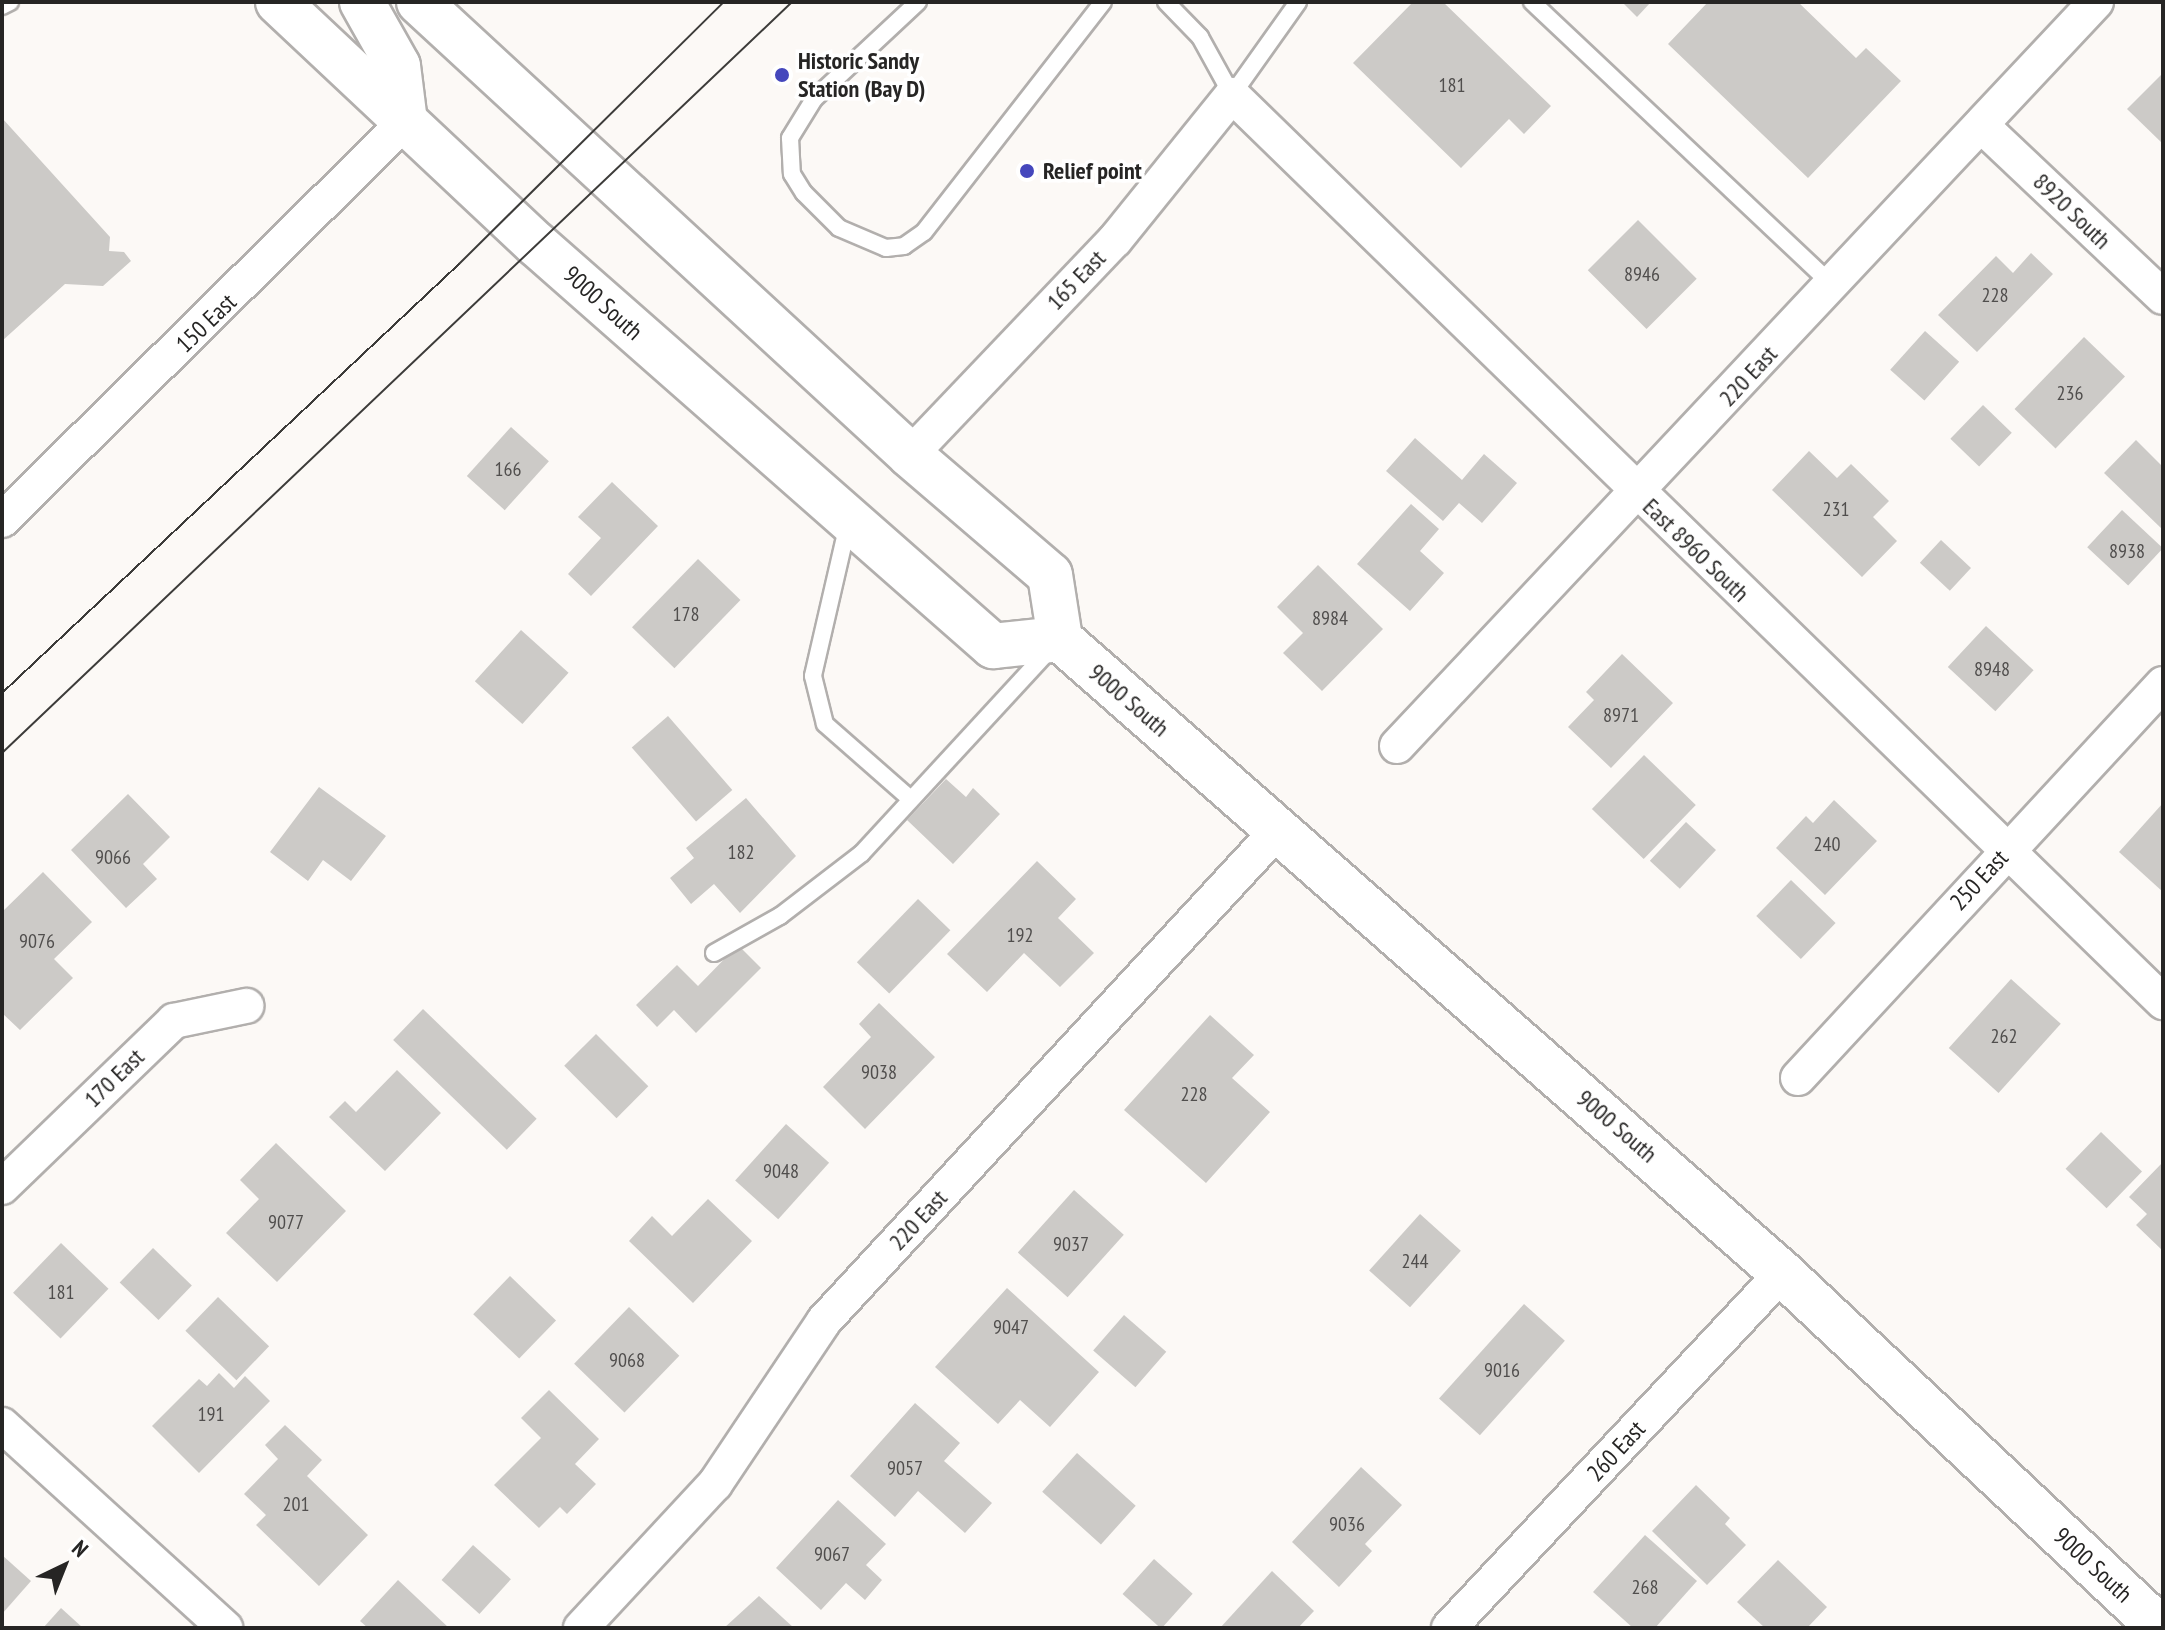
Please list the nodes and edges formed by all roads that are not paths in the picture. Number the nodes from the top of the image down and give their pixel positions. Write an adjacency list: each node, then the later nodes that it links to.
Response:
1 (10, 2): 11 (lane)
2 (278, 2): 13 (main road, 9000 South)
3 (362, 2): 13 (main road)
4 (419, 2): 17 (main road)
5 (918, 2): 6 (lane)
6 (1103, 2)
7 (1166, 2): 12 (lane)
8 (1298, 2): 12 (lane)
9 (1532, 2): 15 (lane)
10 (2096, 2): 14 (street, 220 East)
11 (2, 6)
12 (1232, 95): 17 (street, 165 East); 18 (street, East 8960 South)
13 (405, 122): 19 (street, 150 East); 20 (main road, 9000 South)
14 (1981, 125): 15 (street, 220 East); 16 (street, 8920 South)
15 (1833, 286): 18 (street, 220 East)
16 (2163, 297)
17 (910, 455): 21 (main road)
18 (1638, 493): 23 (street, 220 East); 26 (street, East 8960 South)
19 (2, 520)
20 (848, 522): 21 (main road, 9000 South); 24 (lane)
21 (1060, 639): 24 (lane); 25 (main road, 9000 South)
22 (2163, 684): 26 (street, 250 East)
23 (1397, 746)
24 (908, 797): 27 (lane)
25 (1278, 830): 32 (main road, 9000 South); 35 (street, 220 East)
26 (2005, 852): 28 (street, East 8960 South); 30 (street, 250 East)
27 (714, 953)
28 (2163, 1002)
29 (246, 1006): 31 (street, 170 East)
30 (1798, 1078)
31 (2, 1187)
32 (1782, 1273): 36 (street, 260 East); 37 (main road, 9000 South)
33 (2, 1425): 34 (street)
34 (225, 1628)
35 (581, 1628)
36 (1449, 1628)
37 (2160, 1628)

